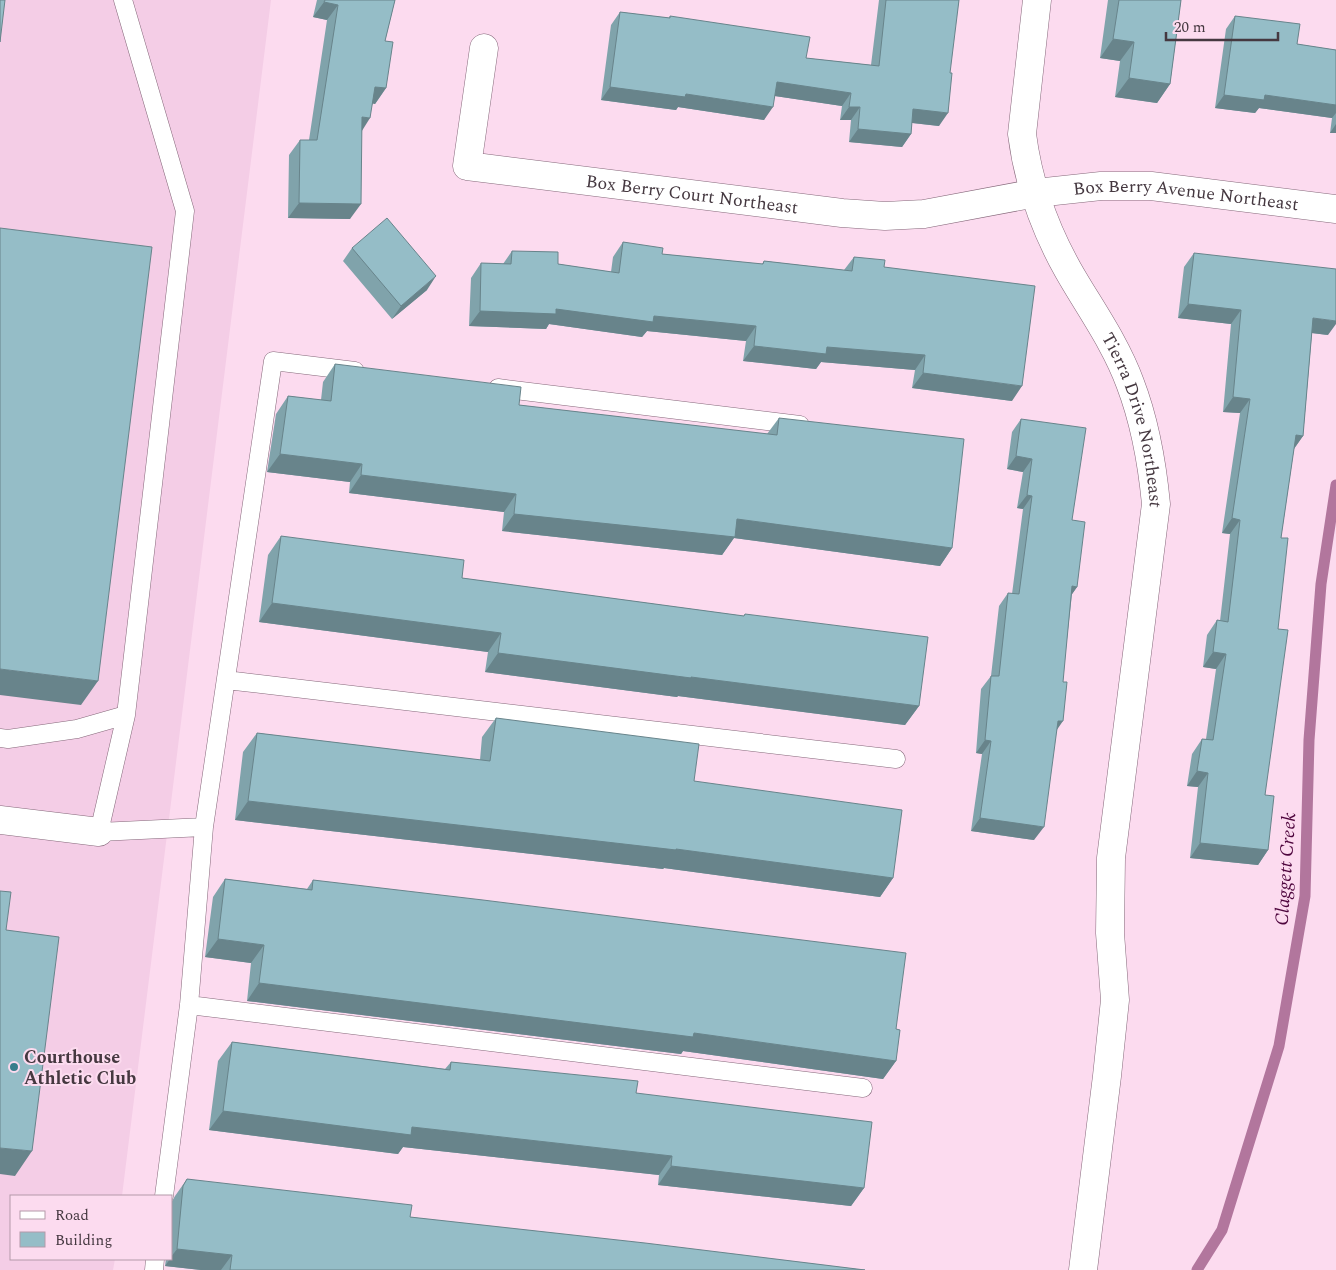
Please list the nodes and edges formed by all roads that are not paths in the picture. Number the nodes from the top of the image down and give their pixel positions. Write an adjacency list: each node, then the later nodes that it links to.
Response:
1 (123, 0): 10 (lane)
2 (1037, 0): 4 (street, Tierra Drive Northeast)
3 (484, 48): 4 (street, Box Berry Court Northeast)
4 (1036, 193): 5 (street, Box Berry Avenue Northeast); 19 (street, Tierra Drive Northeast)
5 (1336, 210)
6 (371, 373): 9 (lane)
7 (480, 386): 8 (lane)
8 (816, 427)
9 (226, 680): 12 (lane); 14 (lane)
10 (126, 715): 11 (lane); 15 (lane)
11 (0, 738)
12 (896, 759)
13 (0, 820): 15 (street)
14 (204, 827): 15 (lane); 16 (lane)
15 (99, 832)
16 (189, 1006): 17 (lane); 18 (lane)
17 (863, 1088)
18 (164, 1195)
19 (1083, 1270)

